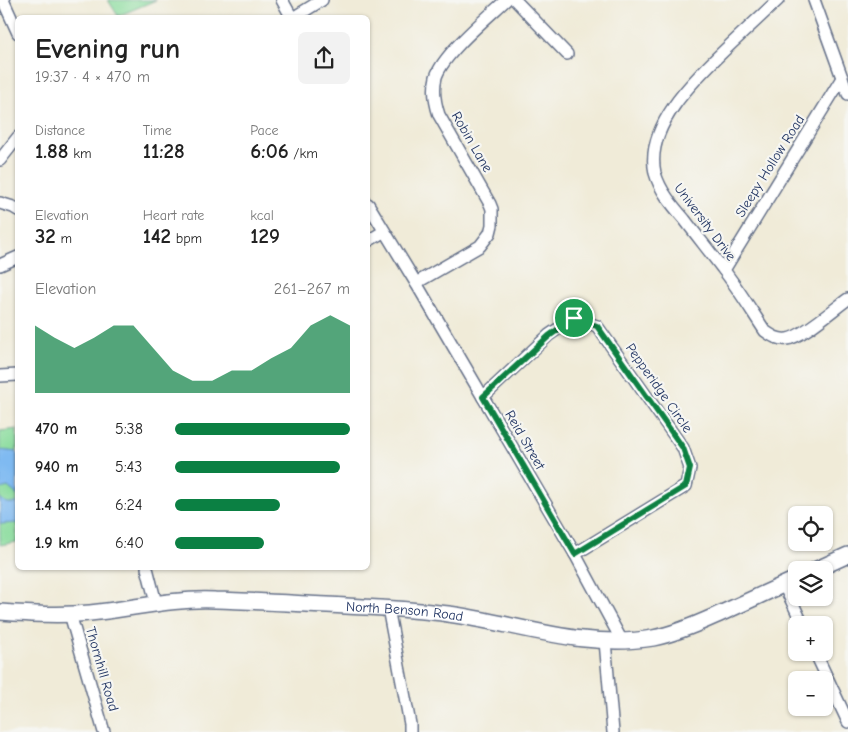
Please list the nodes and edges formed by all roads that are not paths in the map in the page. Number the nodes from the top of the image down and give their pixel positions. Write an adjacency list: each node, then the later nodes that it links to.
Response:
1 (3, 0): 10 (street)
2 (282, 0): 8 (street)
3 (322, 0): 9 (street)
4 (506, 0): 24 (street, Robin Lane)
5 (515, 0): 11 (street)
6 (778, 0): 23 (street, University Drive)
7 (814, 0): 12 (street)
8 (290, 15)
9 (297, 15)
10 (15, 26)
11 (568, 54)
12 (842, 78): 13 (street); 23 (street, Sleepy Hollow Road)
13 (848, 94)
14 (15, 141): 15 (street)
15 (0, 160)
16 (0, 203): 17 (street)
17 (15, 208)
18 (370, 208): 19 (street, Reid Street)
19 (384, 232): 20 (street); 24 (street, Reid Street)
20 (370, 240)
21 (15, 258): 22 (street)
22 (0, 265)
23 (724, 270): 25 (street, University Drive)
24 (416, 283): 28 (street, Reid Street)
25 (848, 298)
26 (15, 375): 27 (street)
27 (0, 376)
28 (483, 397): 29 (street, Reid Street); 29 (street, Pepperidge Circle)
29 (575, 554): 39 (street, Reid Street)
30 (848, 555): 31 (main road)
31 (833, 562)
32 (148, 570): 34 (street)
33 (788, 583): 39 (main road, North Benson Road)
34 (156, 603): 35 (main road, North Benson Road); 37 (main road, North Benson Road)
35 (388, 608): 38 (main road, North Benson Road); 43 (street)
36 (0, 612): 37 (main road, North Benson Road)
37 (70, 614): 42 (street, Thornhill Road)
38 (605, 641): 39 (main road, North Benson Road); 44 (street)
39 (622, 641)
40 (819, 661): 41 (street)
41 (848, 722)
42 (104, 732)
43 (410, 732)
44 (612, 732)

